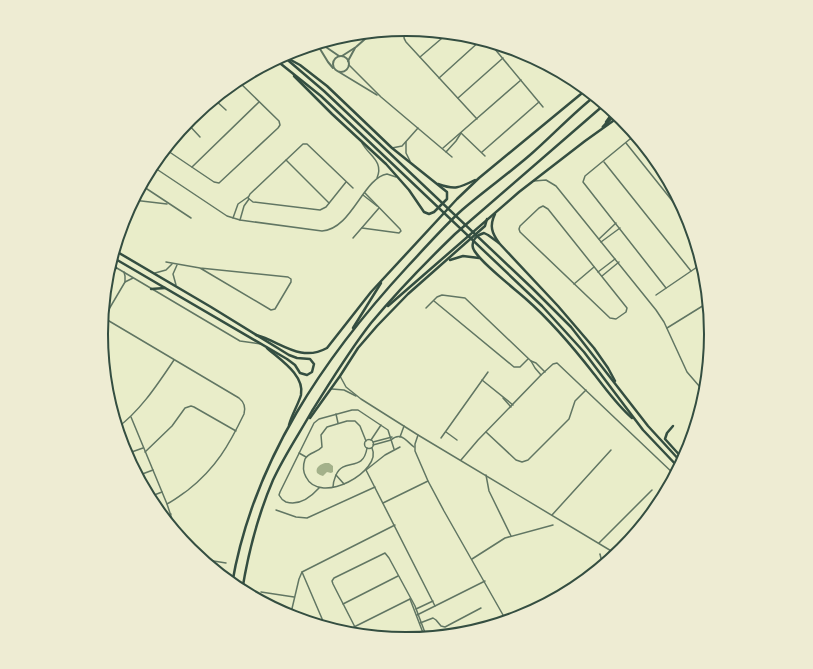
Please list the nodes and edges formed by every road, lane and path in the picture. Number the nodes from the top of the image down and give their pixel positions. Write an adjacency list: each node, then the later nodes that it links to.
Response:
1 (404, 36): 10 (street)
2 (441, 39): 10 (street)
3 (364, 40): 6 (street)
4 (477, 45): 19 (street)
5 (326, 47): 9 (street)
6 (356, 47): 9 (street); 14 (street)
7 (320, 49): 17 (street)
8 (496, 50): 11 (street)
9 (340, 56): 14 (street); 17 (street)
10 (420, 57): 19 (street)
11 (503, 58): 20 (street); 24 (street)
12 (289, 60): 129 (main road)
13 (290, 60): 44 (main road)
14 (348, 61): 16 (street)
15 (282, 64): 41 (main road); 137 (main road)
16 (349, 65): 18 (street); 23 (street)
17 (335, 69): 18 (street)
18 (339, 72): 23 (street)
19 (439, 78): 24 (street)
20 (521, 80): 27 (street); 33 (street)
21 (242, 85): 26 (street)
22 (581, 93): 57 (main road)
23 (381, 97): 37 (street)
24 (458, 98): 33 (street)
25 (591, 100): 118 (main road)
26 (259, 102): 54 (street); 54 (street)
27 (539, 102): 29 (street); 48 (street)
28 (219, 103): 31 (street)
29 (544, 107)
30 (601, 108): 114 (main road)
31 (226, 110)
32 (611, 117): 36 (highway)
33 (477, 119): 38 (street)
34 (614, 119): 36 (main road)
35 (191, 127): 39 (street)
36 (603, 127): 60 (main road)
37 (418, 128): 42 (street); 45 (street)
38 (461, 134): 45 (street); 47 (street); 48 (street)
39 (200, 137)
40 (631, 138): 43 (street)
41 (360, 140): 56 (street); 58 (main road)
42 (406, 142): 44 (street); 53 (street)
43 (626, 143): 52 (street); 68 (street)
44 (392, 148): 53 (main road)
45 (442, 149): 47 (street)
46 (171, 152): 54 (street)
47 (446, 152): 50 (street)
48 (482, 152): 49 (street)
49 (485, 156)
50 (452, 157)
51 (286, 160): 59 (street); 65 (street); 69 (street)
52 (604, 162): 77 (street); 96 (street)
53 (412, 163): 61 (main road)
54 (192, 167)
55 (158, 170): 74 (street)
56 (377, 178): 58 (street); 64 (street)
57 (479, 178): 61 (main road); 100 (main road)
58 (399, 179): 61 (main road)
59 (346, 182): 62 (street); 69 (street)
60 (531, 182): 72 (main road); 81 (street)
61 (438, 184)
62 (353, 188)
63 (146, 189): 70 (street)
64 (364, 194): 71 (street); 76 (street)
65 (248, 196): 66 (street); 74 (street)
66 (249, 199): 69 (street); 76 (street)
67 (140, 201): 70 (street)
68 (674, 202)
69 (330, 203)
70 (169, 204): 73 (street)
71 (379, 208): 78 (street); 78 (street)
72 (496, 212): 75 (main road); 82 (main road)
73 (191, 218)
74 (233, 218): 76 (street)
75 (487, 219): 90 (main road); 114 (main road)
76 (240, 220)
77 (616, 223): 79 (street); 81 (street)
78 (362, 228): 80 (street)
79 (620, 228): 81 (street); 107 (street)
80 (353, 238)
81 (600, 241): 85 (street)
82 (499, 243): 84 (main road); 129 (main road)
83 (119, 253): 99 (main road)
84 (479, 258): 90 (main road); 137 (main road)
85 (615, 258): 88 (street); 98 (street)
86 (117, 261): 106 (main road)
87 (166, 262): 89 (street)
88 (619, 262): 101 (street); 116 (street)
89 (172, 263): 91 (street); 99 (street)
90 (445, 263): 127 (main road)
91 (177, 265): 95 (street); 105 (street)
92 (594, 267): 98 (street); 104 (street); 104 (street)
93 (697, 267): 96 (street)
94 (116, 268): 97 (street)
95 (200, 268): 95 (street)
96 (691, 271): 107 (street)
97 (124, 272): 102 (street); 103 (street)
98 (598, 272): 101 (street)
99 (153, 274): 105 (main road)
100 (386, 276): 117 (main road); 118 (main road)
101 (602, 276): 104 (street)
102 (133, 278): 103 (street); 108 (street)
103 (125, 282): 112 (street)
104 (574, 284)
105 (177, 287): 117 (main road)
106 (164, 288): 108 (main road); 119 (main road)
107 (666, 288): 109 (street)
108 (151, 289): 119 (street)
109 (656, 295)
110 (434, 301): 113 (street); 121 (street); 121 (street)
111 (703, 306): 116 (street)
112 (110, 308)
113 (426, 308)
114 (379, 314): 138 (main road)
115 (109, 321): 122 (street)
116 (667, 328): 130 (street)
117 (256, 335): 120 (main road)
118 (348, 335): 144 (main road)
119 (261, 344): 120 (main road)
120 (266, 348): 144 (main road)
121 (528, 359): 123 (street)
122 (174, 360): 136 (street); 145 (street)
123 (531, 361): 125 (street); 126 (street)
124 (488, 372): 128 (street)
125 (545, 372): 126 (street); 132 (street)
126 (542, 375): 134 (street)
127 (340, 376): 131 (main road); 133 (street)
128 (482, 380): 134 (street); 146 (street)
129 (616, 384): 168 (main road)
130 (700, 387)
131 (331, 389): 133 (street); 138 (main road)
132 (586, 390): 147 (street); 173 (street)
133 (361, 399): 142 (street)
134 (512, 406): 147 (street)
135 (336, 414): 139 (street); 141 (street); 165 (street)
136 (131, 418): 140 (street); 158 (street)
137 (636, 421): 170 (main road)
138 (306, 422): 205 (main road)
139 (338, 423): 153 (street); 167 (street)
140 (122, 424)
141 (380, 425): 151 (street); 154 (street)
142 (404, 426): 148 (street); 149 (street)
143 (673, 426): 166 (main road)
144 (289, 427): 203 (main road)
145 (236, 431): 164 (street); 186 (street)
146 (446, 432): 150 (street); 152 (street)
147 (486, 432): 169 (street)
148 (418, 435): 157 (street); 169 (street)
149 (400, 437): 151 (street); 157 (street)
150 (441, 438)
151 (392, 439): 154 (street); 155 (street); 161 (street)
152 (456, 440)
153 (366, 441): 154 (street); 159 (street)
154 (372, 441): 155 (street)
155 (373, 445): 160 (street)
156 (400, 447): 161 (street)
157 (414, 447): 177 (street)
158 (143, 448): 163 (street); 164 (street)
159 (367, 448): 160 (street); 176 (street)
160 (372, 448): 172 (street)
161 (394, 449): 172 (street)
162 (611, 450): 189 (street)
163 (132, 452)
164 (145, 452): 171 (street)
165 (299, 453): 167 (street); 181 (street)
166 (679, 455)
167 (306, 458): 181 (street)
168 (678, 458)
169 (461, 460): 175 (street)
170 (675, 464)
171 (153, 470): 174 (street); 183 (street)
172 (366, 470): 178 (street); 180 (street)
173 (672, 472)
174 (143, 474)
175 (486, 475): 189 (street); 193 (street)
176 (336, 476): 178 (street); 179 (street)
177 (428, 481): 185 (street); 197 (street)
178 (344, 484): 179 (street)
179 (333, 487): 181 (street)
180 (375, 487): 185 (street); 187 (street)
181 (319, 488)
182 (652, 490): 194 (street)
183 (162, 492): 184 (street); 186 (street)
184 (155, 495)
185 (383, 503): 191 (street)
186 (167, 504): 188 (street)
187 (276, 510)
188 (171, 514): 190 (street)
189 (552, 515): 194 (street)
190 (173, 519)
191 (395, 525): 201 (street); 209 (street)
192 (553, 525): 193 (street)
193 (511, 537): 197 (street)
194 (599, 543): 195 (street)
195 (612, 551)
196 (600, 554): 198 (street)
197 (472, 559): 204 (street)
198 (601, 560)
199 (212, 561): 200 (street)
200 (226, 563)
201 (302, 572): 207 (street); 217 (street)
202 (398, 576): 208 (street); 210 (street); 210 (street)
203 (233, 577)
204 (485, 581): 211 (street); 216 (street)
205 (243, 584)
206 (261, 592): 207 (street)
207 (294, 597): 213 (street)
208 (410, 599): 214 (street); 219 (street)
209 (433, 601): 211 (street); 214 (street)
210 (343, 604): 219 (street)
211 (435, 606): 215 (street)
212 (481, 608): 218 (street)
213 (291, 610)
214 (415, 610): 215 (street)
215 (418, 614): 218 (street)
216 (504, 616)
217 (323, 621)
218 (420, 622): 220 (street)
219 (354, 627)
220 (424, 632)

